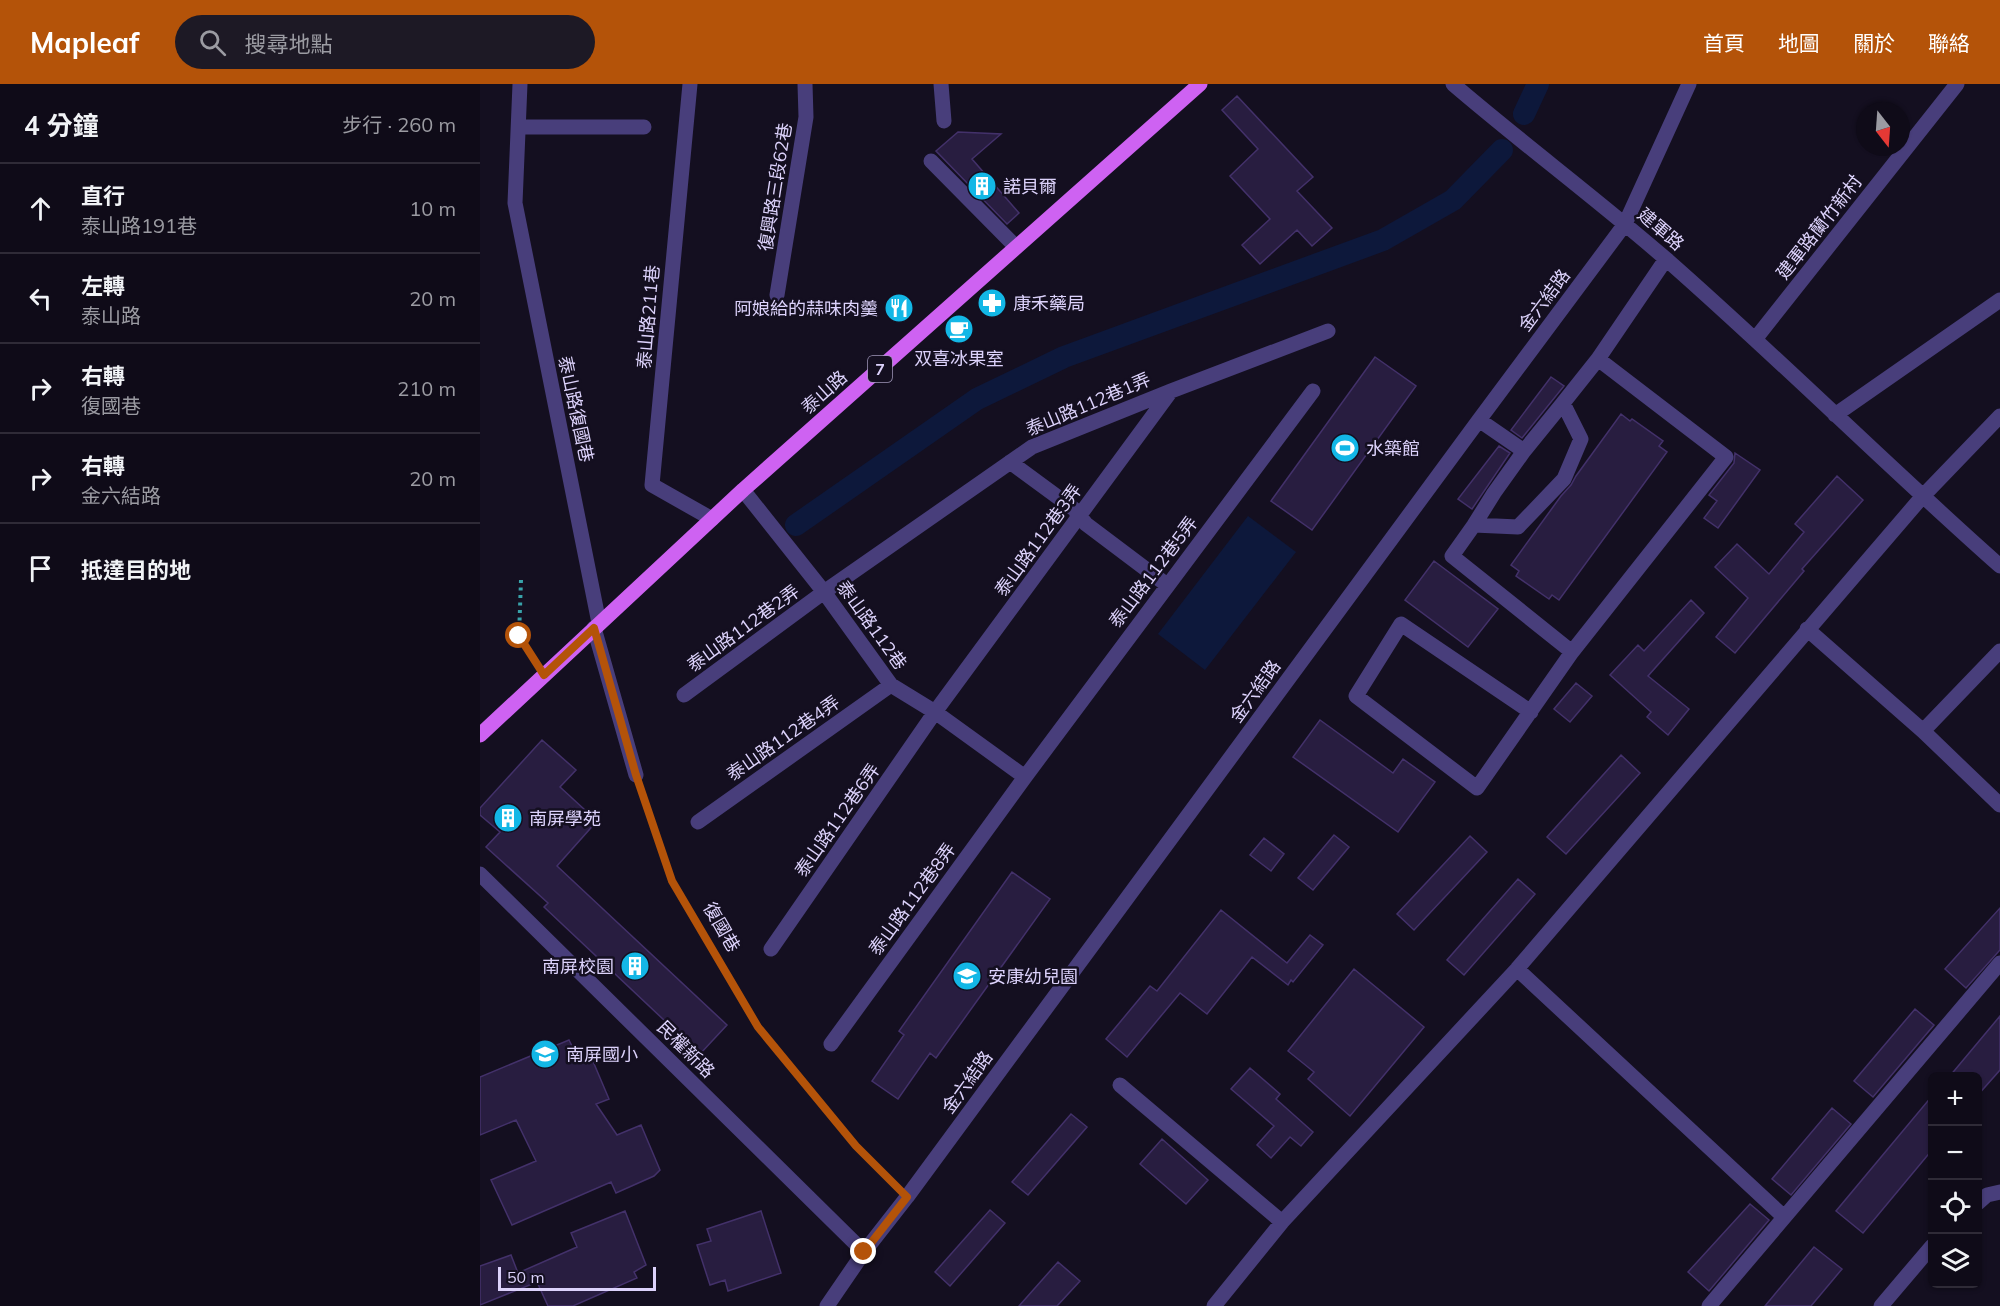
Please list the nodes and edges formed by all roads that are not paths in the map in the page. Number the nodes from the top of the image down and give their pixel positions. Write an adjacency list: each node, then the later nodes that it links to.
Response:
1 (520, 84): 11 (street, 泰山路復國巷)
2 (690, 84): 32 (street, 泰山路211巷)
3 (805, 84): 16 (street, 復興路三段62巷)
4 (941, 84): 9 (street)
5 (1200, 84): 14 (main road, 泰山路 / 7)
6 (1453, 84): 13 (street, 建軍路)
7 (1689, 84): 13 (street, 金六結路)
8 (1957, 84): 19 (street, 建軍路蘭竹新村)
9 (944, 121)
10 (644, 127): 11 (street)
11 (519, 128): 37 (street, 泰山路復國巷)
12 (931, 161): 14 (street)
13 (1625, 224): 15 (street, 建軍路); 26 (street, 金六結路)
14 (1016, 247): 29 (main road, 泰山路 / 7)
15 (1666, 259): 19 (street, 建軍路); 20 (street)
16 (777, 295)
17 (2000, 300): 24 (street)
18 (1328, 331): 21 (street, 泰山路112巷1弄)
19 (1756, 339): 24 (street, 建軍路)
20 (1598, 359): 23 (street); 40 (street)
21 (1171, 391): 28 (street, 泰山路112巷1弄); 31 (street, 泰山路112巷3弄)
22 (1313, 391): 35 (street, 泰山路112巷5弄)
23 (1563, 404): 27 (street); 33 (street)
24 (1835, 415): 30 (street, 建軍路)
25 (2000, 416): 30 (street)
26 (1479, 420): 27 (street); 62 (street, 金六結路)
27 (1524, 452): 33 (street)
28 (1010, 462): 31 (street); 36 (street, 泰山路112巷1弄)
29 (743, 490): 32 (main road, 泰山路 / 7); 36 (street, 泰山路112巷)
30 (1922, 497): 34 (street, 建軍路); 38 (street)
31 (1080, 516): 35 (street); 43 (street, 泰山路112巷3弄)
32 (712, 519): 37 (main road, 泰山路 / 7)
33 (1474, 525): 40 (street)
34 (2000, 566)
35 (1167, 585): 48 (street, 泰山路112巷5弄)
36 (824, 592): 41 (street, 泰山路112巷); 42 (street, 泰山路112巷2弄)
37 (597, 626): 46 (main road, 泰山路 / 7); 47 (street)
38 (1807, 629): 45 (street); 54 (street)
39 (2000, 651): 45 (street)
40 (1572, 652): 44 (street)
41 (891, 685): 43 (street, 泰山路112巷); 50 (street, 泰山路112巷4弄)
42 (684, 695)
43 (935, 712): 48 (street, 泰山路112巷); 52 (street, 泰山路112巷6弄)
44 (1531, 712): 44 (street)
45 (1923, 731): 49 (street)
46 (480, 735)
47 (636, 775)
48 (1025, 777): 55 (street, 泰山路112巷8弄)
49 (2000, 805)
50 (698, 822)
51 (480, 874): 62 (street, 民權新路)
52 (771, 949)
53 (2000, 963): 59 (street)
54 (1517, 969): 59 (street); 60 (street)
55 (831, 1044)
56 (1119, 1085): 60 (street)
57 (2000, 1192): 58 (street)
58 (1982, 1199)
59 (1784, 1217): 65 (street)
60 (1282, 1222): 64 (street)
61 (1928, 1251): 66 (street)
62 (864, 1252): 63 (street, 金六結路)
63 (827, 1306)
64 (1214, 1306)
65 (1709, 1306)
66 (1881, 1306)

